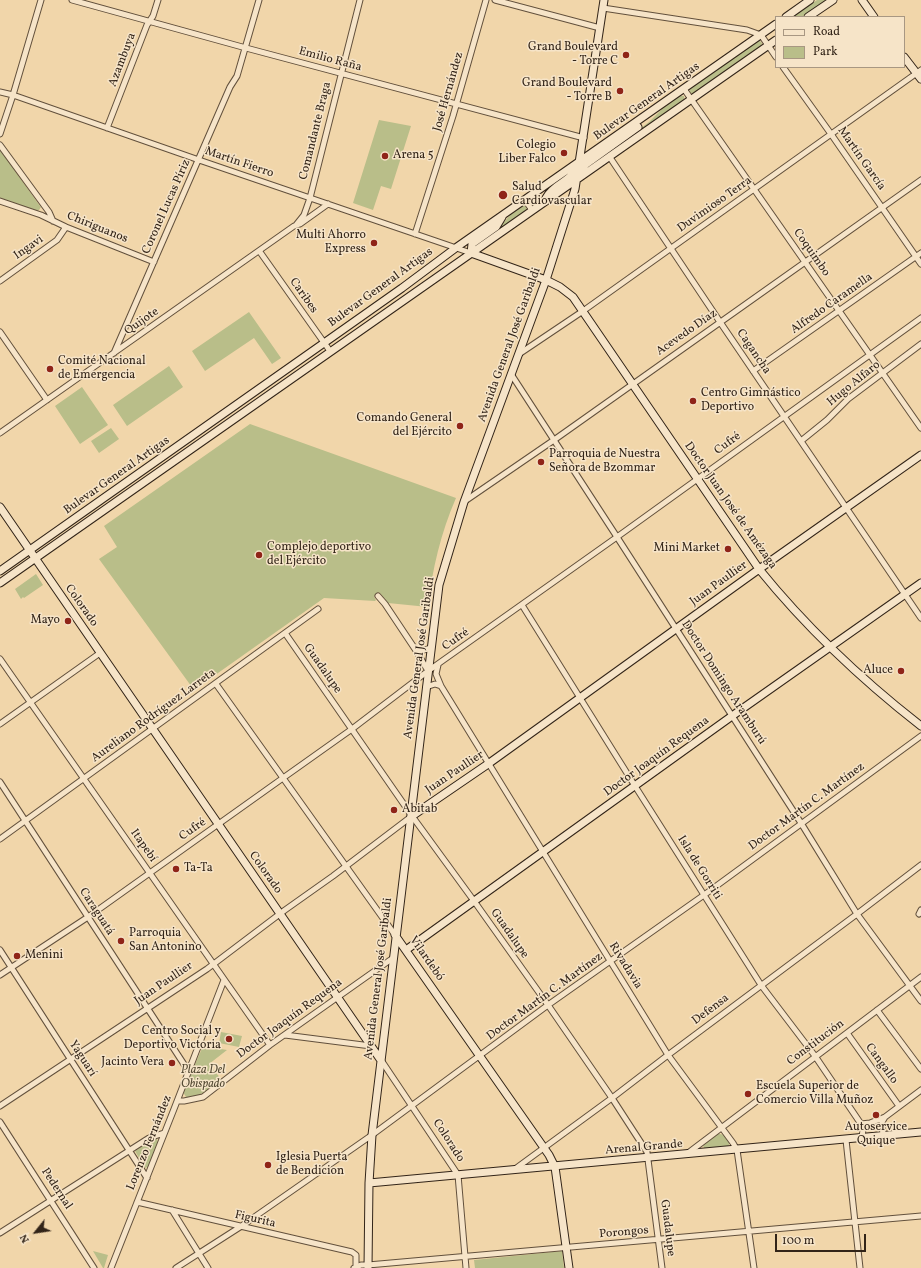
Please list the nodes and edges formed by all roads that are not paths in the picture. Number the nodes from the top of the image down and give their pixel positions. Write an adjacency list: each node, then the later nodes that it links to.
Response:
1 (41, 0): 30 (street)
2 (72, 0): 16 (street, Emilio Raña)
3 (158, 0): 16 (street, Azambuya)
4 (259, 0): 22 (street, Coronel Lucas Píriz)
5 (360, 0): 26 (street, Comandante Braga)
6 (486, 0): 32 (street, José Hernández)
7 (494, 0): 18 (street)
8 (604, 0): 12 (street, Avenida General José Garibaldi)
9 (810, 0): 13 (street)
10 (833, 0): 14 (street)
11 (862, 0): 15 (street)
12 (603, 8): 18 (street, Avenida General José Garibaldi); 19 (street)
13 (787, 16)
14 (809, 16)
15 (873, 16)
16 (150, 21): 22 (street, Emilio Raña); 34 (street, Azambuya)
17 (775, 25): 19 (street, Bulevar General Artigas)
18 (600, 28): 37 (street, Avenida General José Garibaldi)
19 (761, 35): 21 (street); 28 (street, Bulevar General Artigas)
20 (775, 41): 21 (street, Bulevar General Artigas)
21 (768, 45): 23 (street); 31 (street, Bulevar General Artigas)
22 (246, 48): 26 (street, Emilio Raña); 40 (street, Coronel Lucas Píriz)
23 (775, 56)
24 (905, 58): 27 (street)
25 (784, 68): 36 (street, Martín García)
26 (341, 73): 32 (street, Emilio Raña); 45 (street, Comandante Braga)
27 (919, 74): 36 (street, Duvimioso Terra)
28 (684, 89): 31 (street, Coquimbo); 33 (street, Bulevar General Artigas)
29 (0, 92): 30 (street, Martín Fierro)
30 (13, 95): 34 (street, Martín Fierro); 35 (street)
31 (690, 99): 39 (street, Bulevar General Artigas); 44 (street, Coquimbo)
32 (457, 105): 37 (street, Emilio Raña); 56 (street, José Hernández)
33 (652, 111): 41 (street, Bulevar General Artigas); 42 (street)
34 (107, 128): 40 (street, Martín Fierro)
35 (0, 134)
36 (831, 134): 44 (street, Duvimioso Terra); 50 (street, Martín García)
37 (584, 138): 41 (street, Avenida General José Garibaldi)
38 (0, 145): 53 (street, Chiriguanos)
39 (609, 156): 42 (street, Bulevar General Artigas); 58 (street, Cagancha)
40 (199, 160): 45 (street, Martín Fierro); 63 (street, Coronel Lucas Píriz)
41 (580, 162): 42 (street, Avenida General José Garibaldi); 46 (street, Bulevar General Artigas); 48 (street)
42 (577, 180): 48 (street, Bulevar General Artigas); 66 (street, Avenida General José Garibaldi)
43 (921, 180): 50 (street, Acevedo Díaz)
44 (754, 189): 58 (street, Duvimioso Terra); 64 (street, Coquimbo)
45 (310, 198): 49 (street, Martín Fierro); 54 (street, Quijote)
46 (525, 200): 51 (street); 52 (street, Bulevar General Artigas)
47 (0, 201): 53 (street, Chiriguanos)
48 (544, 202): 51 (street, Bulevar General Artigas)
49 (328, 204): 54 (street, Quijote); 56 (street, Martín Fierro)
50 (883, 208): 62 (street, Martín García); 64 (street, Acevedo Díaz)
51 (532, 210): 60 (street, Bulevar General Artigas)
52 (504, 214): 57 (street, Bulevar General Artigas); 60 (street)
53 (54, 222): 55 (street, Chiriguanos)
54 (294, 226): 59 (street, Quijote)
55 (66, 227): 63 (street, Chiriguanos); 67 (street, Ingavi)
56 (415, 234): 57 (street, Martín Fierro)
57 (456, 247): 60 (street, Martín Fierro); 73 (street, Bulevar General Artigas)
58 (670, 248): 68 (street, Duvimioso Terra); 71 (street, Cagancha)
59 (260, 252): 73 (street, Caribes); 76 (street, Quijote)
60 (471, 253): 66 (street, Doctor Juan José de Amézaga); 75 (street, Bulevar General Artigas)
61 (921, 253): 62 (street, Alfredo Caramella)
62 (916, 257): 65 (street, Martín García); 69 (street, Alfredo Caramella)
63 (154, 262): 76 (street, Coronel Lucas Píriz)
64 (806, 263): 69 (street, Coquimbo); 71 (street, Acevedo Díaz)
65 (921, 264)
66 (546, 280): 68 (street, Doctor Juan José de Amézaga); 77 (street, Avenida General José Garibaldi)
67 (0, 281)
68 (583, 311): 77 (street, Duvimioso Terra); 82 (street, Doctor Juan José de Amézaga)
69 (840, 311): 78 (street, Coquimbo); 79 (street, Alfredo Caramella)
70 (921, 318): 78 (street, Cufré)
71 (720, 322): 79 (street, Cagancha); 82 (street, Acevedo Díaz)
72 (0, 332): 83 (street)
73 (324, 343): 75 (street, Caribes); 95 (street, Bulevar General Artigas)
74 (921, 344): 81 (street, Hugo Alfaro)
75 (330, 351): 96 (street, Bulevar General Artigas)
76 (114, 354): 83 (street, Quijote)
77 (519, 354): 80 (street, Avenida General José Garibaldi)
78 (869, 355): 81 (street, Coquimbo); 84 (street, Cufré)
79 (754, 371): 84 (street, Cagancha)
80 (511, 374): 87 (street, Doctor Domingo Aramburú); 91 (street, Avenida General José Garibaldi)
81 (883, 374): 85 (street, Coquimbo); 88 (street, Hugo Alfaro)
82 (633, 384): 87 (street, Acevedo Díaz); 90 (street, Doctor Juan José de Amézaga)
83 (48, 400): 86 (street, Quijote)
84 (784, 416): 88 (street, Cagancha); 90 (street, Cufré)
85 (921, 428)
86 (0, 433)
87 (554, 440): 91 (street, Acevedo Díaz); 94 (street, Doctor Domingo Aramburú)
88 (801, 441): 93 (street, Cagancha)
89 (921, 455): 93 (street, Juan Paullier)
90 (698, 478): 94 (street, Cufré); 97 (street, Doctor Juan José de Amézaga)
91 (464, 502): 109 (street, Avenida General José Garibaldi)
92 (0, 507): 95 (street, Colorado)
93 (846, 509): 97 (street, Juan Paullier); 101 (street, Cagancha)
94 (618, 537): 103 (street, Cufré); 106 (street, Doctor Domingo Aramburú)
95 (30, 550): 96 (street, Colorado); 98 (street, Bulevar General Artigas)
96 (35, 558): 99 (street, Bulevar General Artigas); 111 (street, Colorado)
97 (759, 569): 106 (street, Juan Paullier); 108 (street, Doctor Juan José de Amézaga)
98 (0, 571)
99 (0, 583)
100 (921, 583): 101 (street, Doctor Joaquín Requena)
101 (905, 595): 105 (street, Cagancha); 108 (street, Doctor Joaquín Requena)
102 (378, 596): 110 (street)
103 (522, 605): 113 (street, Cufré); 118 (street, Isla de Gorriti)
104 (318, 609): 107 (street, Aureliano Rodríguez Larreta)
105 (921, 618)
106 (676, 628): 118 (street, Juan Paullier); 120 (street, Doctor Domingo Aramburú)
107 (285, 633): 115 (street, Aureliano Rodríguez Larreta); 124 (street, Guadalupe)
108 (831, 646): 120 (street, Doctor Joaquín Requena); 122 (street, Doctor Juan José de Amézaga)
109 (431, 648): 110 (street); 114 (street, Avenida General José Garibaldi)
110 (417, 652): 114 (street)
111 (100, 653): 119 (street); 123 (street, Colorado)
112 (0, 659): 119 (street, Itapebí)
113 (438, 664): 114 (street, Cufré); 116 (street, Rivadavia)
114 (428, 672): 117 (street, Avenida General José Garibaldi); 124 (street, Cufré)
115 (216, 684): 123 (street, Aureliano Rodríguez Larreta); 127 (street, Vilardebó)
116 (441, 686): 117 (street); 126 (street, Rivadavia)
117 (426, 687): 131 (street, Avenida General José Garibaldi)
118 (581, 698): 126 (street, Juan Paullier); 130 (street, Isla de Gorriti)
119 (31, 702): 121 (street); 128 (street, Itapebí)
120 (732, 716): 130 (street, Doctor Joaquín Requena); 133 (street, Doctor Domingo Aramburú)
121 (0, 724)
122 (921, 726)
123 (152, 728): 128 (street, Aureliano Rodríguez Larreta); 134 (street, Colorado)
124 (352, 729): 127 (street, Cufré); 131 (street, Guadalupe)
125 (921, 736): 133 (street, Doctor Martín C. Martínez)
126 (488, 764): 131 (street, Juan Paullier); 136 (street, Rivadavia)
127 (283, 778): 134 (street, Cufré); 138 (street, Vilardebó)
128 (83, 779): 132 (street, Aureliano Rodríguez Larreta); 139 (street, Itapebí)
129 (0, 782): 132 (street, Caraguatá)
130 (635, 786): 136 (street, Doctor Joaquín Requena); 140 (street, Isla de Gorriti)
131 (412, 816): 138 (street, Juan Paullier); 141 (street, Guadalupe); 145 (street, Avenida General José Garibaldi)
132 (25, 821): 135 (street, Aureliano Rodríguez Larreta); 144 (street, Caraguatá)
133 (801, 823): 140 (street, Doctor Martín C. Martínez); 143 (street, Doctor Domingo Aramburú)
134 (218, 825): 139 (street, Cufré); 142 (street, Colorado)
135 (0, 839)
136 (543, 852): 141 (street, Doctor Joaquín Requena); 149 (street, Rivadavia)
137 (921, 865): 143 (street, Defensa)
138 (346, 866): 142 (street, Juan Paullier); 145 (street, Vilardebó)
139 (149, 873): 144 (street, Cufré); 150 (street, Itapebí)
140 (704, 895): 149 (street, Doctor Martín C. Martínez); 155 (street, Isla de Gorriti)
141 (474, 901): 147 (street, Doctor Joaquín Requena); 159 (street, Guadalupe)
142 (280, 913): 150 (street, Juan Paullier); 157 (street, Colorado)
143 (857, 914): 155 (street, Defensa); 156 (street, Doctor Domingo Aramburú)
144 (88, 917): 151 (street, Cufré); 160 (street, Caraguatá)
145 (395, 935): 147 (street, Vilardebó); 148 (street, Avenida General José Garibaldi)
146 (0, 950): 151 (street, Yaguarí)
147 (406, 950): 167 (street, Vilardebó)
148 (393, 958): 157 (street, Doctor Joaquín Requena); 170 (street, Avenida General José Garibaldi)
149 (610, 961): 159 (street, Doctor Martín C. Martínez); 166 (street, Rivadavia)
150 (213, 964): 154 (street, Itapebí); 160 (street, Juan Paullier)
151 (11, 968): 152 (street, Cufré); 169 (street, Yaguarí)
152 (0, 975)
153 (921, 977): 156 (street, Constitución)
154 (224, 980): 164 (street, Itapebí); 172 (street, Lorenzo Fernández)
155 (761, 985): 166 (street, Defensa); 168 (street, Isla de Gorriti)
156 (909, 985): 158 (street, Doctor Domingo Aramburú); 161 (street, Constitución)
157 (338, 998): 163 (street, Doctor Joaquín Requena); 165 (street, Colorado)
158 (921, 1001)
159 (548, 1005): 167 (street, Doctor Martín C. Martínez); 174 (street, Guadalupe)
160 (147, 1009): 169 (street, Juan Paullier); 172 (street, Caraguatá)
161 (877, 1010): 162 (street, Constitución); 171 (street)
162 (847, 1033): 168 (street, Constitución); 178 (street, Cangallo)
163 (285, 1035): 164 (street, Doctor Joaquín Requena); 165 (street)
164 (270, 1045): 175 (street, Doctor Joaquín Requena)
165 (371, 1046): 170 (street, Colorado)
166 (668, 1055): 174 (street, Defensa); 182 (street, Rivadavia)
167 (481, 1056): 177 (street, Doctor Martín C. Martínez); 189 (street, Vilardebó)
168 (815, 1056): 181 (street, Isla de Gorriti); 182 (street, Constitución)
169 (70, 1059): 176 (street, Juan Paullier); 191 (street, Yaguarí)
170 (380, 1060): 177 (street, Colorado); 185 (street, Avenida General José Garibaldi)
171 (921, 1069)
172 (189, 1072): 175 (street, Lorenzo Fernández)
173 (921, 1090): 178 (street)
174 (612, 1098): 189 (street, Defensa); 193 (street, Guadalupe)
175 (178, 1100): 184 (street, Lorenzo Fernández)
176 (0, 1106)
177 (412, 1106): 185 (street, Doctor Martín C. Martínez); 196 (street, Colorado)
178 (899, 1106): 179 (street)
179 (885, 1117): 181 (street); 186 (street)
180 (0, 1122): 199 (street, Pedernal)
181 (861, 1124): 187 (street, Isla de Gorriti)
182 (723, 1128): 190 (street, Rivadavia); 192 (street, Constitución)
183 (921, 1132): 186 (street, Arenal Grande)
184 (164, 1133): 191 (street); 197 (street, Lorenzo Fernández)
185 (372, 1136): 198 (street, Avenida General José Garibaldi); 204 (street, Doctor Martín C. Martínez)
186 (882, 1136): 187 (street, Arenal Grande)
187 (862, 1138): 188 (street, Arenal Grande)
188 (846, 1140): 190 (street, Arenal Grande); 203 (street)
189 (544, 1148): 194 (street, Vilardebó); 195 (street, Defensa)
190 (737, 1150): 192 (street, Arenal Grande); 205 (street, Rivadavia)
191 (130, 1151): 197 (street, Yaguarí); 199 (street)
192 (686, 1155): 193 (street, Arenal Grande)
193 (648, 1158): 194 (street, Arenal Grande); 207 (street, Guadalupe)
194 (555, 1167): 195 (street, Arenal Grande); 208 (street, Vilardebó)
195 (512, 1170): 196 (street, Arenal Grande)
196 (458, 1175): 198 (street, Arenal Grande); 210 (street, Colorado)
197 (147, 1178): 200 (street, Lorenzo Fernández)
198 (369, 1183): 212 (street, Avenida General José Garibaldi)
199 (52, 1200): 206 (street); 213 (street, Pedernal)
200 (137, 1202): 201 (street, Figurita); 214 (street, Lorenzo Fernández)
201 (172, 1210): 204 (street, Figurita); 209 (street)
202 (921, 1216): 203 (street, Porongos)
203 (856, 1222): 205 (street, Porongos); 221 (street)
204 (240, 1226): 209 (street, Doctor Martín C. Martínez); 211 (street, Figurita)
205 (749, 1232): 207 (street, Porongos); 220 (street, Rivadavia)
206 (0, 1233)
207 (658, 1240): 208 (street, Porongos); 219 (street, Guadalupe)
208 (566, 1248): 210 (street, Porongos); 218 (street, Vilardebó)
209 (198, 1253): 215 (street, Doctor Martín C. Martínez); 216 (street)
210 (465, 1257): 212 (street, Porongos); 217 (street, Colorado)
211 (355, 1267): 212 (street, Porongos)
212 (368, 1267)
213 (94, 1268)
214 (110, 1268)
215 (176, 1268)
216 (208, 1268)
217 (466, 1268)
218 (569, 1268)
219 (662, 1268)
220 (754, 1268)
221 (860, 1268)

